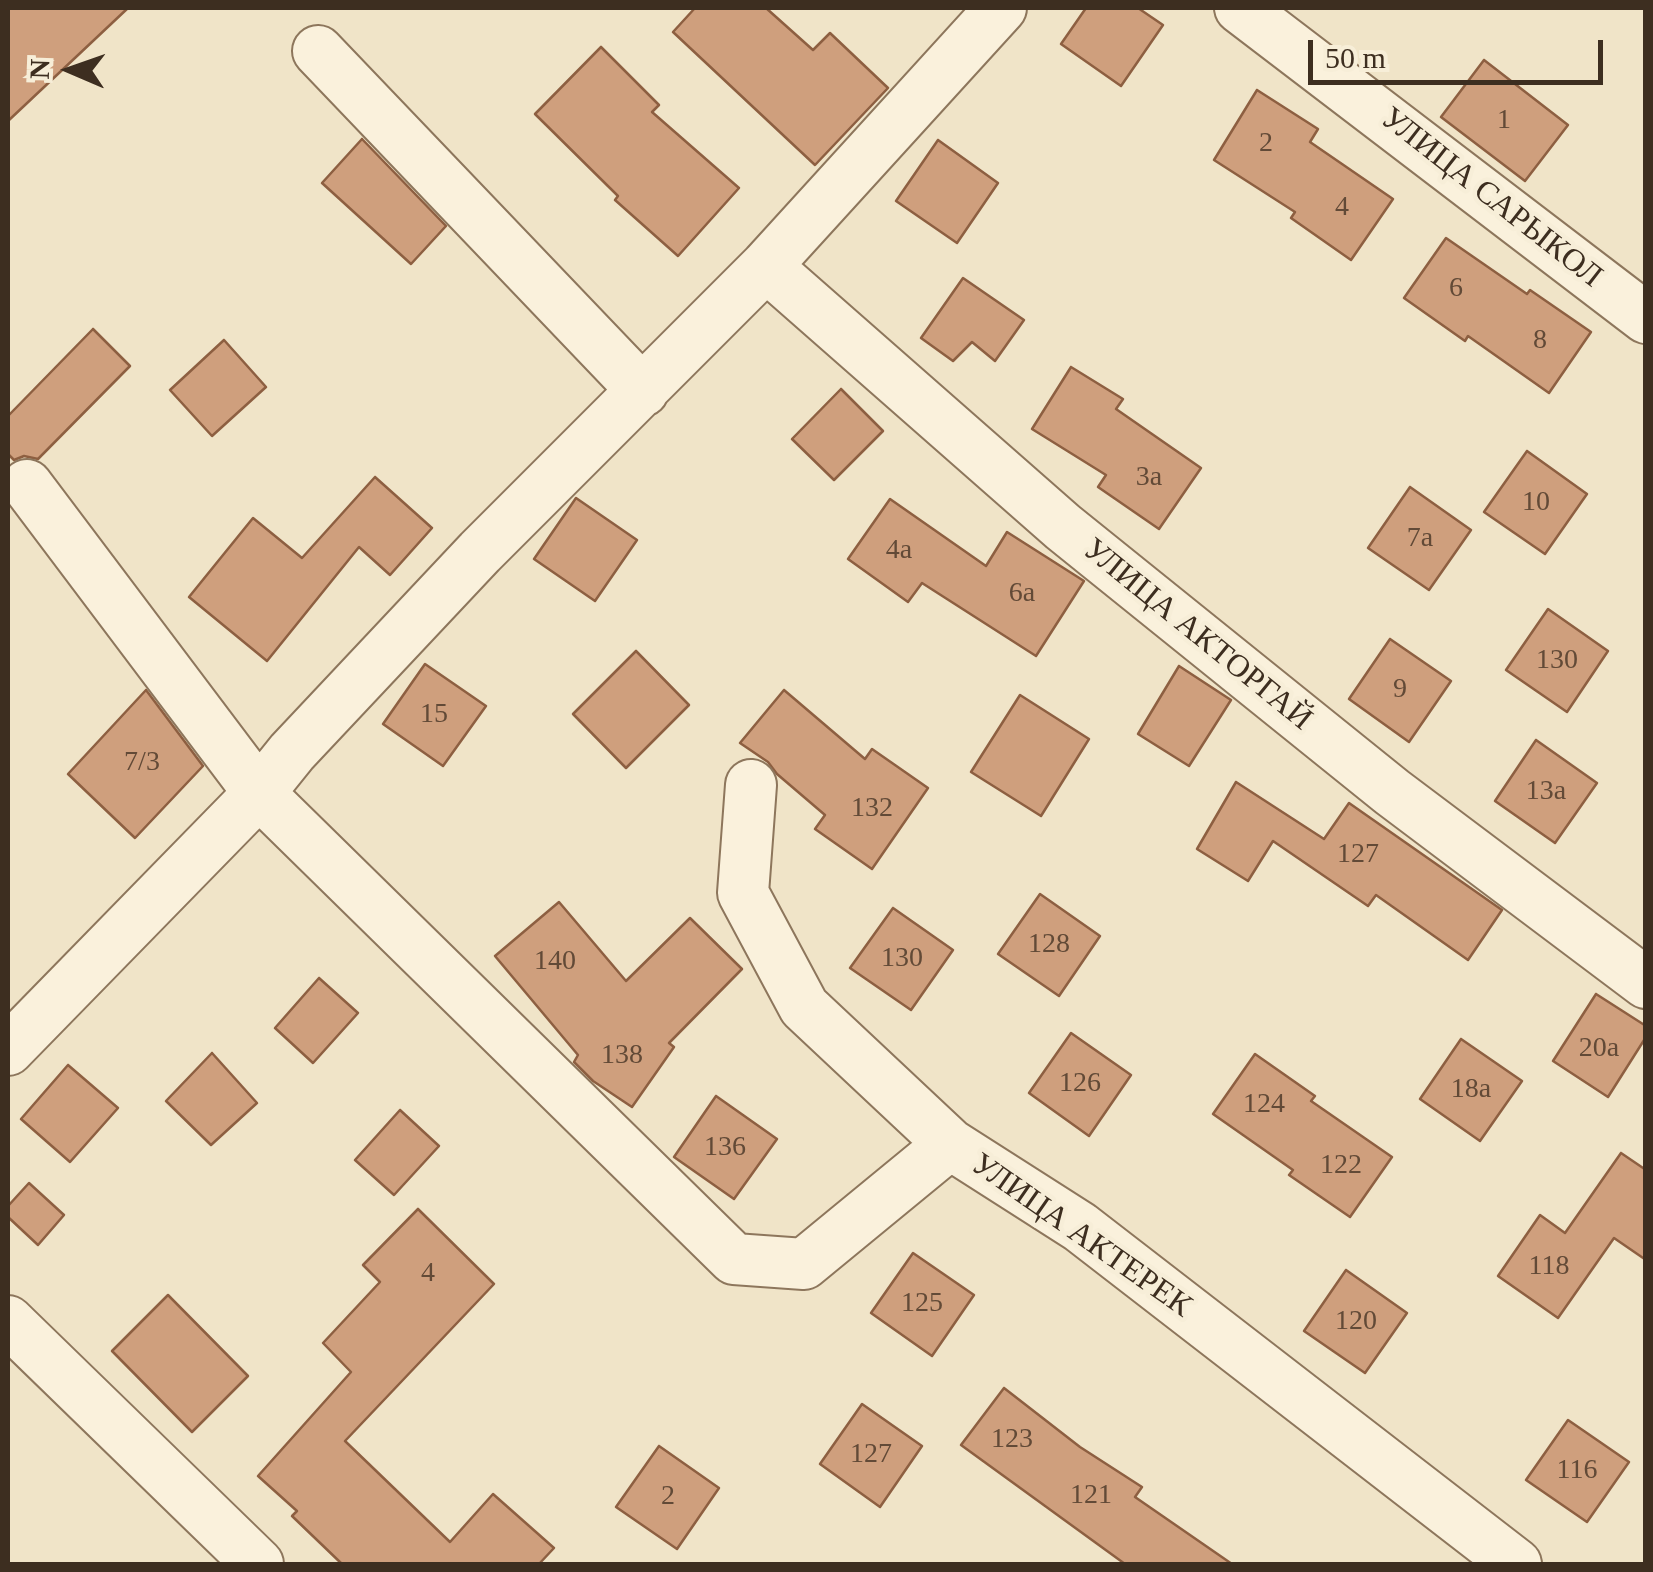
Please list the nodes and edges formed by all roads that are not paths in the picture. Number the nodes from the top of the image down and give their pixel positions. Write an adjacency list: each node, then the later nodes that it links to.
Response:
1 (1001, 8): 4 (street)
2 (1240, 8): 5 (street, УЛИЦА САРЫКОЛ)
3 (318, 51): 6 (street)
4 (766, 266): 6 (street); 10 (street, УЛИЦА АКТОРГАЙ)
5 (1646, 318)
6 (643, 391): 9 (street)
7 (27, 486): 9 (street, УЛИЦА АКТЕРЕК)
8 (751, 786): 12 (street)
9 (259, 793): 11 (street); 12 (street, УЛИЦА АКТЕРЕК)
10 (1646, 983)
11 (8, 1050)
12 (950, 1144): 15 (street, УЛИЦА АКТЕРЕК)
13 (8, 1322): 14 (street)
14 (258, 1564)
15 (1516, 1564)

